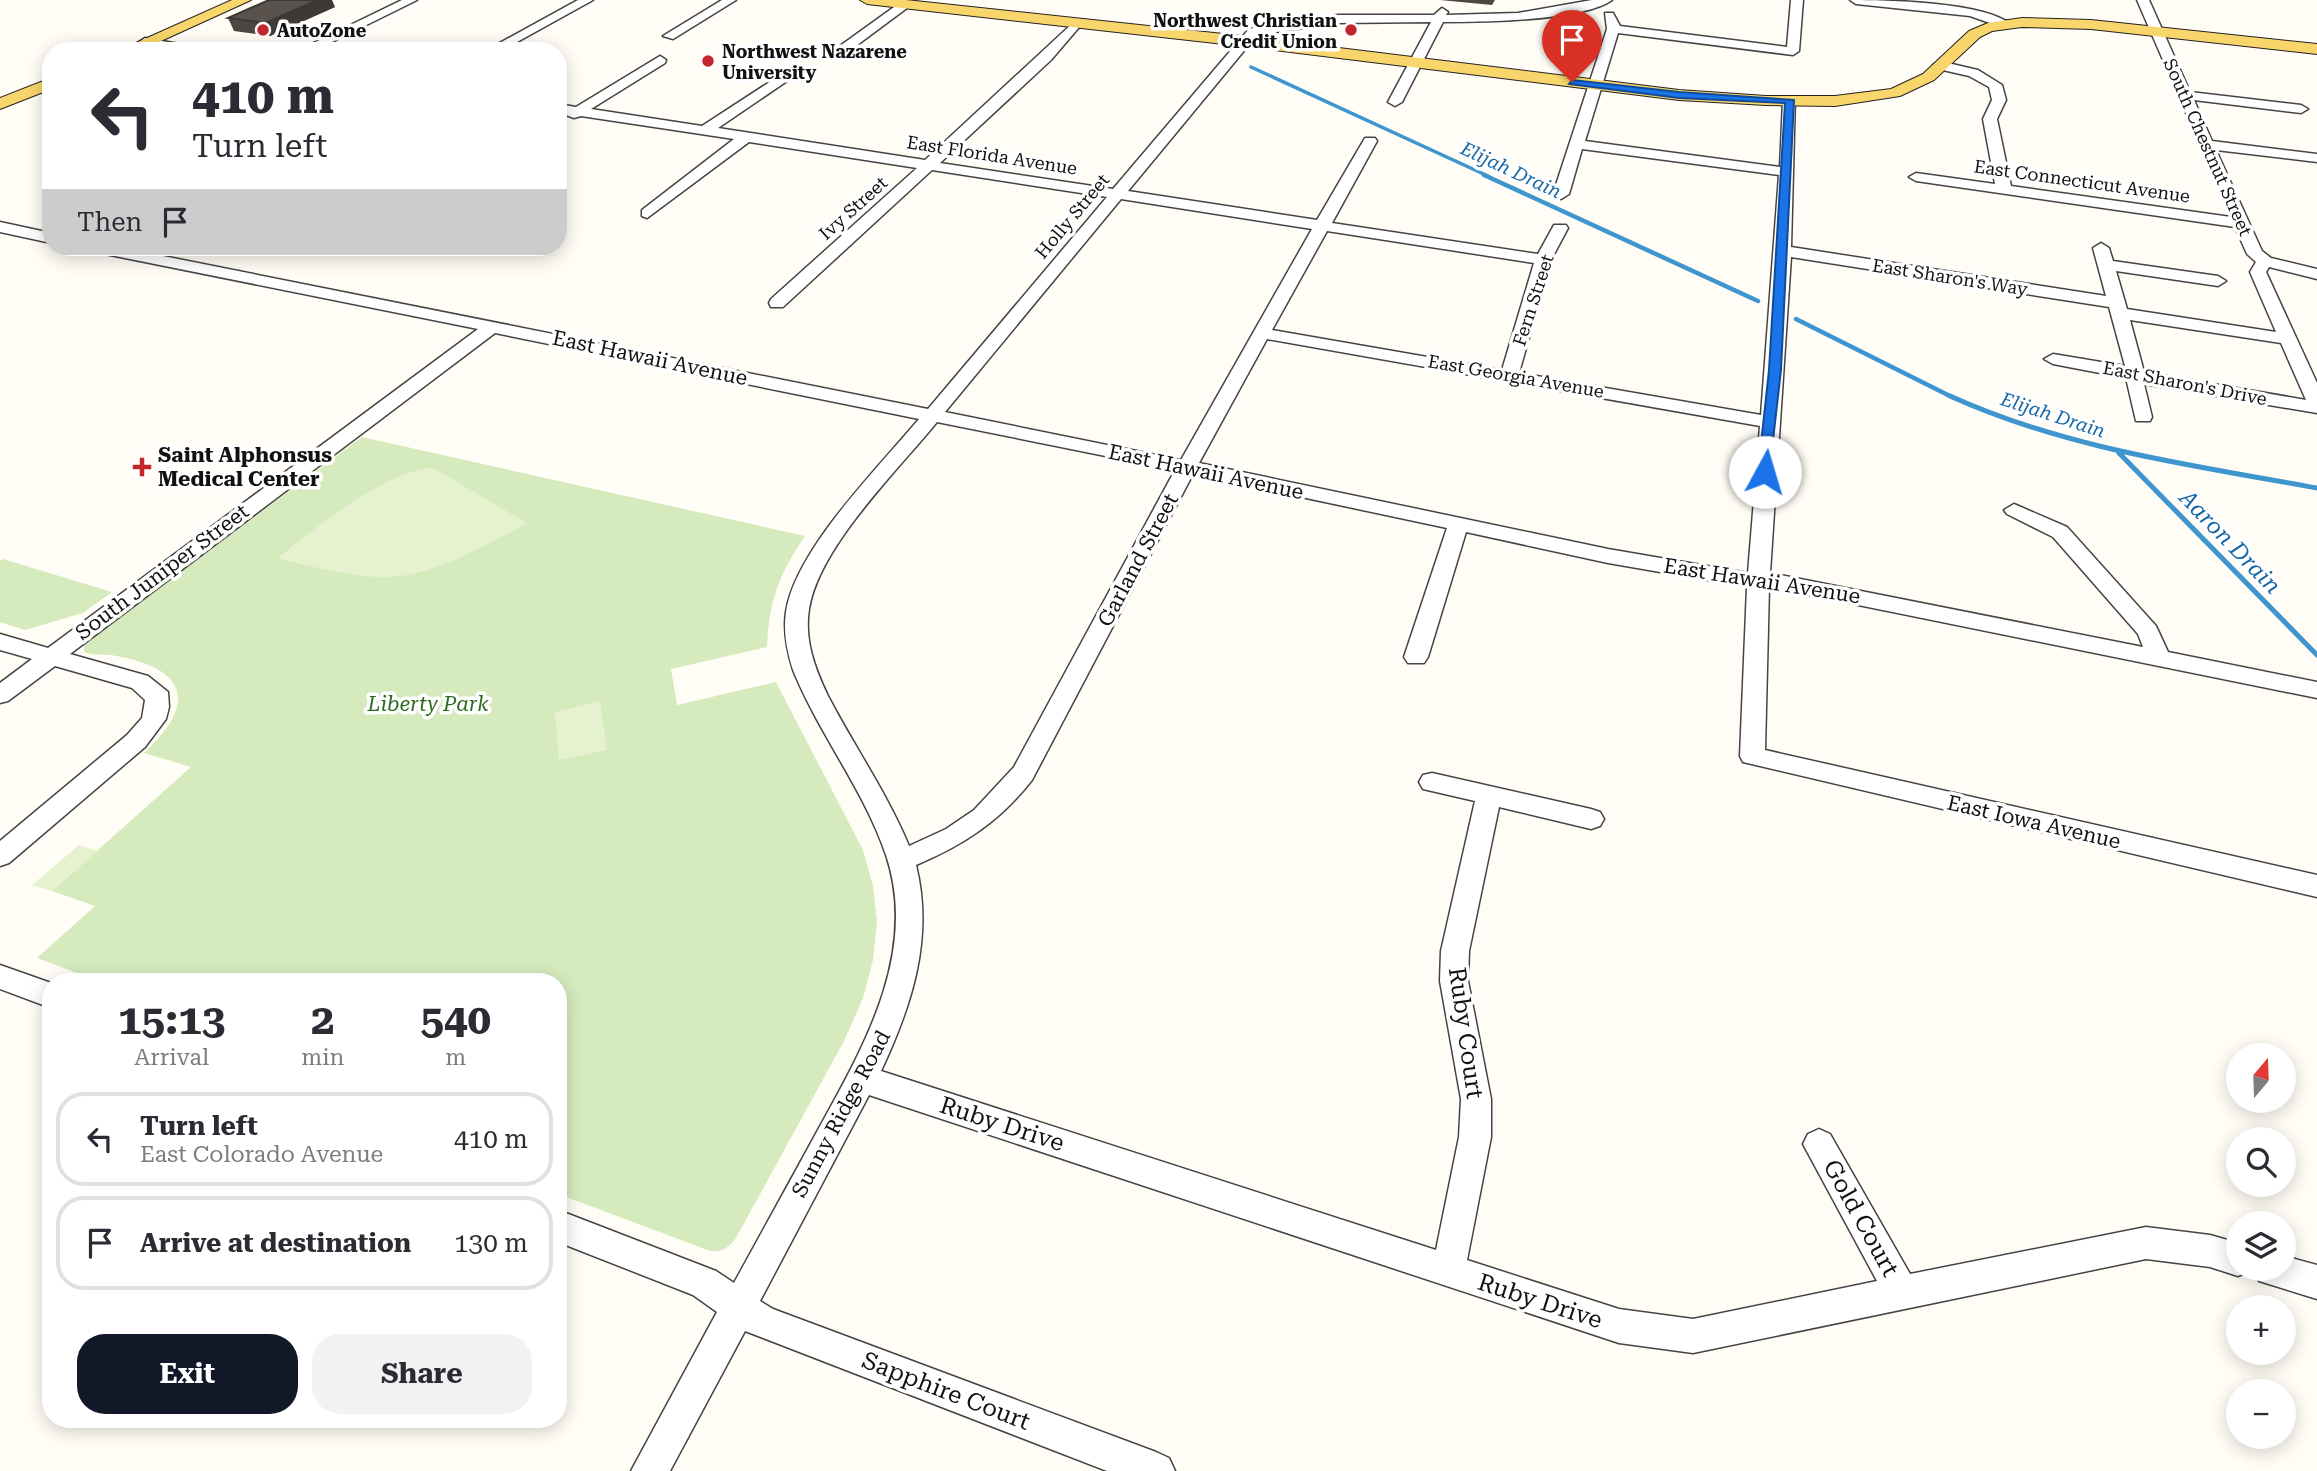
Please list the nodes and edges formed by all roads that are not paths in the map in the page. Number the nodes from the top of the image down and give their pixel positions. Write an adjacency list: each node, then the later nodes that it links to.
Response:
1 (244, 0): 21 (main road)
2 (411, 0): 22 (street)
3 (587, 0): 23 (street)
4 (730, 0): 19 (street)
5 (867, 0): 11 (main road)
6 (1606, 0): 12 (street)
7 (1797, 0): 17 (street)
8 (1856, 0): 14 (street)
9 (1969, 0): 14 (street)
10 (2143, 0): 18 (street, South Chestnut Street)
11 (905, 5): 16 (main road); 25 (street)
12 (1591, 5): 13 (street, Holly Street); 17 (street)
13 (1443, 12): 20 (street, Holly Street); 27 (street)
14 (1972, 13): 15 (street)
15 (2004, 24): 18 (main road); 28 (main road)
16 (1075, 25): 20 (main road); 46 (street, Ivy Street)
17 (1613, 29): 30 (street)
18 (2157, 32): 24 (main road); 32 (street, South Chestnut Street)
19 (669, 36)
20 (1242, 41): 27 (main road); 50 (street, Holly Street)
21 (145, 42)
22 (322, 42)
23 (508, 42)
24 (2317, 49)
25 (837, 54)
26 (660, 60): 38 (street)
27 (1415, 63): 30 (main road); 34 (street)
28 (1939, 65): 33 (main road); 49 (street)
29 (788, 74): 40 (street)
30 (1595, 85): 33 (main road); 43 (street)
31 (42, 87): 35 (main road)
32 (2185, 95): 37 (street); 44 (street, South Chestnut Street)
33 (1790, 100): 47 (street)
34 (1395, 102)
35 (0, 104)
36 (567, 109): 38 (street, East Florida Avenue)
37 (2301, 109)
38 (579, 111): 39 (street); 40 (street, East Florida Avenue)
39 (567, 118)
40 (706, 130): 41 (street, East Florida Avenue)
41 (746, 137): 46 (street, East Florida Avenue); 52 (street)
42 (1370, 141): 54 (street, Garland Street)
43 (1577, 144): 47 (street); 51 (street)
44 (2209, 145): 45 (street); 53 (street, South Chestnut Street)
45 (2317, 158)
46 (929, 165): 50 (street, East Florida Avenue); 64 (street, Ivy Street)
47 (1786, 172): 58 (street)
48 (1916, 177): 49 (street, East Connecticut Avenue)
49 (2004, 189): 53 (street, East Connecticut Avenue)
50 (1116, 193): 54 (street, East Florida Avenue); 74 (street, Holly Street)
51 (1561, 194)
52 (647, 214)
53 (2241, 223): 61 (street, South Chestnut Street)
54 (1320, 226): 60 (street, East Florida Avenue); 67 (street, Garland Street)
55 (0, 227): 57 (street)
56 (1560, 228): 60 (street, Fern Street)
57 (42, 236)
58 (1783, 251): 65 (street, East Sharon's Way); 76 (street)
59 (140, 256): 66 (street, East Hawaii Avenue)
60 (1544, 260): 70 (street, Fern Street)
61 (2266, 261): 62 (street); 68 (street)
62 (2317, 274)
63 (2218, 281): 65 (street)
64 (777, 303)
65 (2118, 308): 68 (street, East Sharon's Way); 71 (street)
66 (492, 326): 74 (street, East Hawaii Avenue); 82 (street, South Juniper Street)
67 (1261, 332): 70 (street, East Georgia Avenue); 77 (street, Garland Street)
68 (2288, 339): 72 (street)
69 (2053, 359): 71 (street, East Sharon's Drive)
70 (1510, 374): 76 (street, East Georgia Avenue)
71 (2134, 375): 73 (street, East Sharon's Drive); 75 (street)
72 (2313, 386): 73 (street)
73 (2317, 405)
74 (931, 415): 77 (street, East Hawaii Avenue); 91 (street, Sunny Ridge Road)
75 (2143, 417)
76 (1771, 422): 80 (street)
77 (1188, 467): 79 (street, East Hawaii Avenue); 91 (street, Garland Street)
78 (2014, 510): 84 (street)
79 (1458, 526): 80 (street, East Hawaii Avenue); 83 (street)
80 (1759, 580): 84 (street, East Hawaii Avenue); 92 (street, East Iowa Avenue)
81 (0, 642): 82 (street)
82 (50, 656): 86 (street, South Juniper Street); 90 (street)
83 (1416, 657)
84 (2160, 660): 85 (street, East Hawaii Avenue)
85 (2317, 690)
86 (0, 695)
87 (1432, 782): 88 (street)
88 (1489, 794): 89 (street); 99 (street, Ruby Court)
89 (1591, 818)
90 (0, 856)
91 (901, 860): 95 (street, Sunny Ridge Road)
92 (2317, 886)
93 (0, 977): 94 (street)
94 (42, 993)
95 (862, 1079): 99 (street, Ruby Drive); 103 (street, Sunny Ridge Road)
96 (1819, 1143): 102 (street, Gold Court)
97 (567, 1230): 103 (street, Sapphire Court)
98 (2226, 1256): 102 (street, Ruby Drive)
99 (1448, 1272): 102 (street, Ruby Drive)
100 (2296, 1278): 101 (street)
101 (2316, 1285)
102 (1902, 1293)
103 (738, 1306): 104 (street, Sunny Ridge Road); 105 (street, Sapphire Court)
104 (650, 1471)
105 (1156, 1471)

